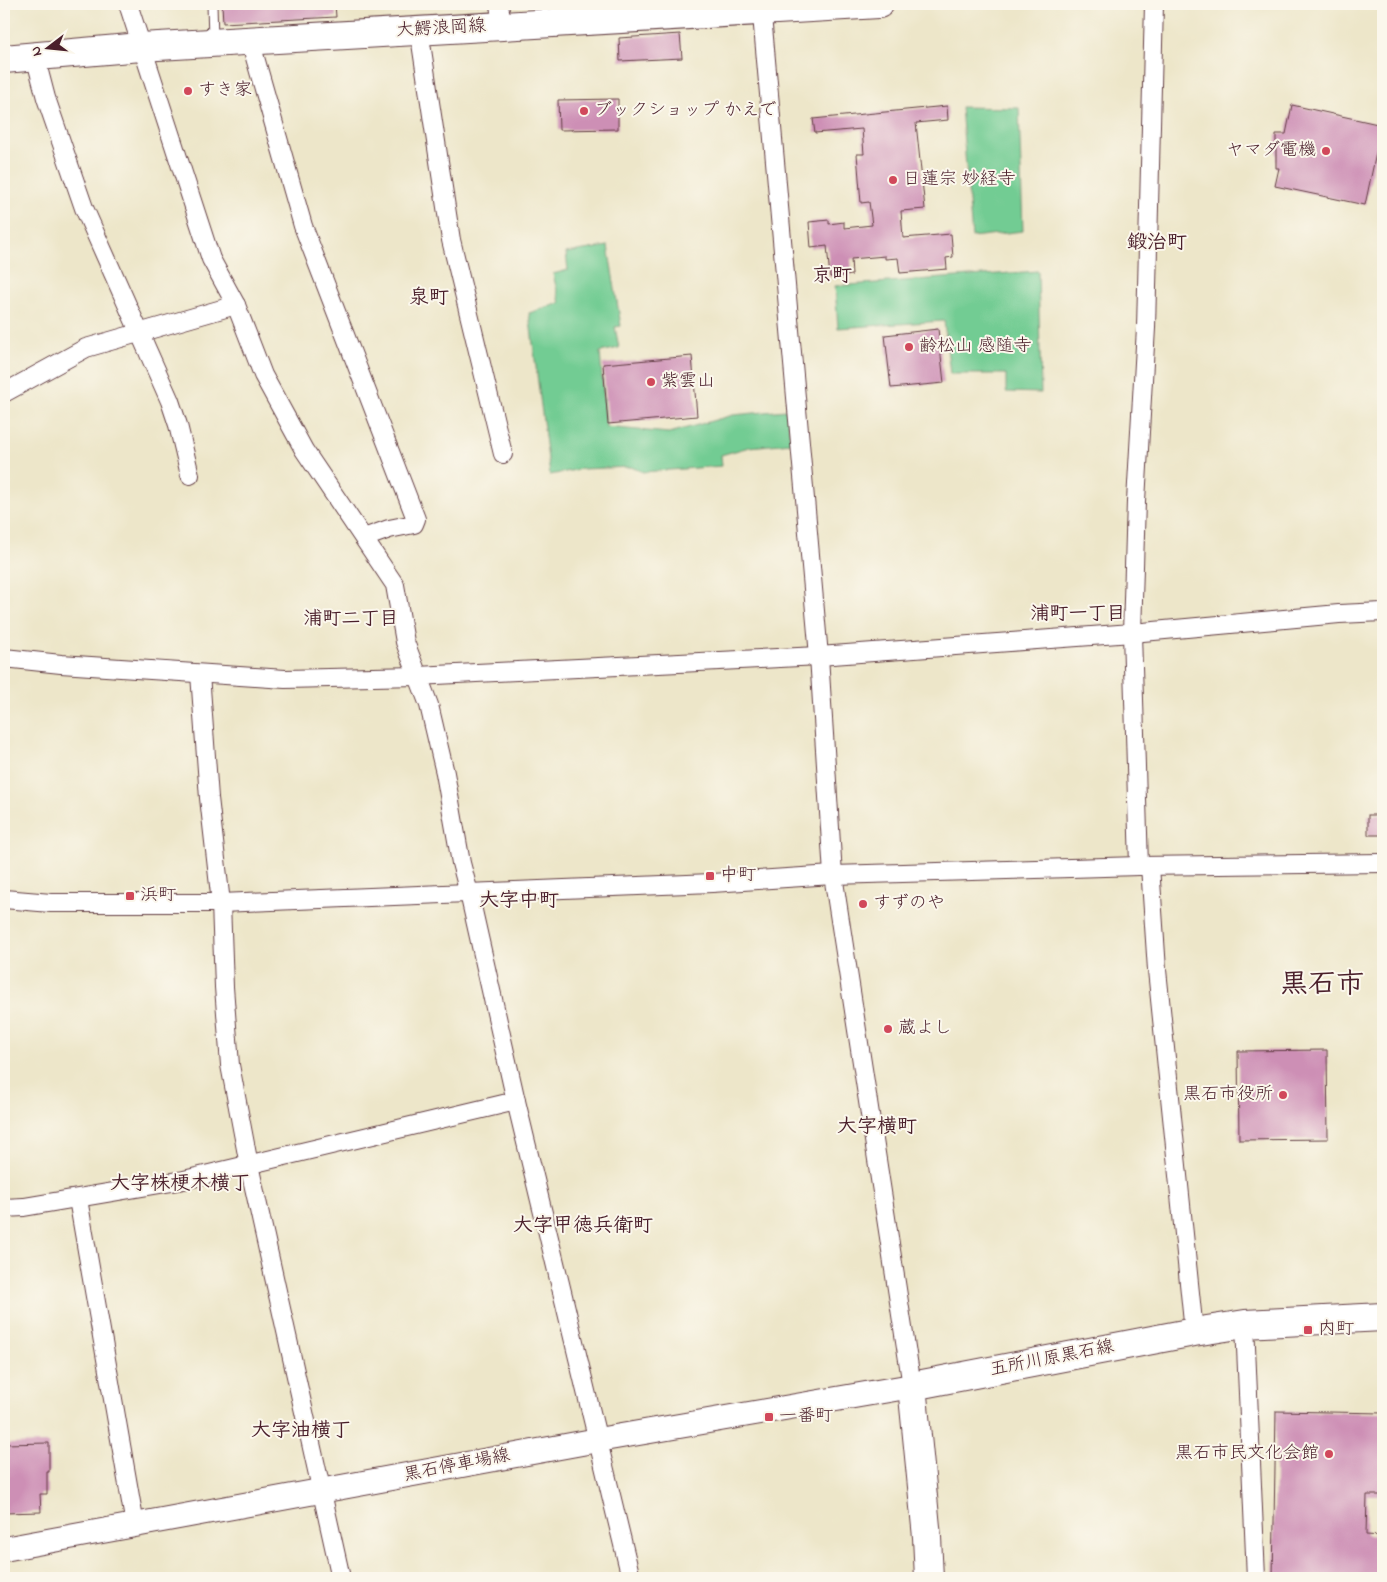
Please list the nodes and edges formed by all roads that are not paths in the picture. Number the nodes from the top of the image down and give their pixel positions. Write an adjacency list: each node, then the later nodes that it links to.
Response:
1 (128, 4): 11 (street)
2 (212, 4): 10 (lane)
3 (879, 4): 5 (main road, 大鰐浪岡線)
4 (1154, 4): 21 (street)
5 (761, 7): 6 (main road, 大鰐浪岡線); 22 (street)
6 (615, 11): 7 (main road, 大鰐浪岡線)
7 (500, 15): 8 (main road, 大鰐浪岡線)
8 (419, 30): 9 (main road, 大鰐浪岡線); 17 (street)
9 (250, 40): 10 (main road, 大鰐浪岡線); 19 (street)
10 (213, 43): 11 (main road, 大鰐浪岡線)
11 (141, 47): 12 (main road, 大鰐浪岡線); 14 (street)
12 (35, 56): 13 (main road, 大鰐浪岡線); 15 (street)
13 (4, 59)
14 (236, 305): 15 (street); 19 (street)
15 (138, 332): 16 (street); 18 (street)
16 (4, 393)
17 (503, 454)
18 (190, 475)
19 (364, 538): 25 (street)
20 (1383, 612): 21 (street)
21 (1132, 633): 22 (street); 27 (street)
22 (819, 656): 25 (street); 28 (street)
23 (4, 658): 24 (street)
24 (200, 674): 25 (street); 31 (street)
25 (417, 676): 29 (street)
26 (1383, 863): 27 (street)
27 (1145, 866): 28 (street); 38 (street)
28 (833, 875): 29 (street); 39 (street)
29 (469, 893): 31 (street); 32 (street)
30 (4, 899): 31 (street)
31 (221, 903): 33 (street)
32 (516, 1101): 33 (street); 40 (street)
33 (249, 1165): 34 (street); 41 (street)
34 (78, 1198): 35 (street); 42 (street)
35 (4, 1208)
36 (1383, 1316): 37 (main road, 五所川原黒石線)
37 (1246, 1324): 38 (main road, 五所川原黒石線); 47 (street)
38 (1194, 1332): 39 (main road, 五所川原黒石線)
39 (912, 1386): 40 (main road, 黒石停車場線); 46 (main road)
40 (598, 1440): 41 (main road, 黒石停車場線); 45 (street)
41 (322, 1492): 42 (main road, 黒石停車場線); 44 (street)
42 (136, 1525): 43 (main road, 黒石停車場線)
43 (4, 1549)
44 (341, 1578)
45 (631, 1578)
46 (928, 1578)
47 (1256, 1578)

